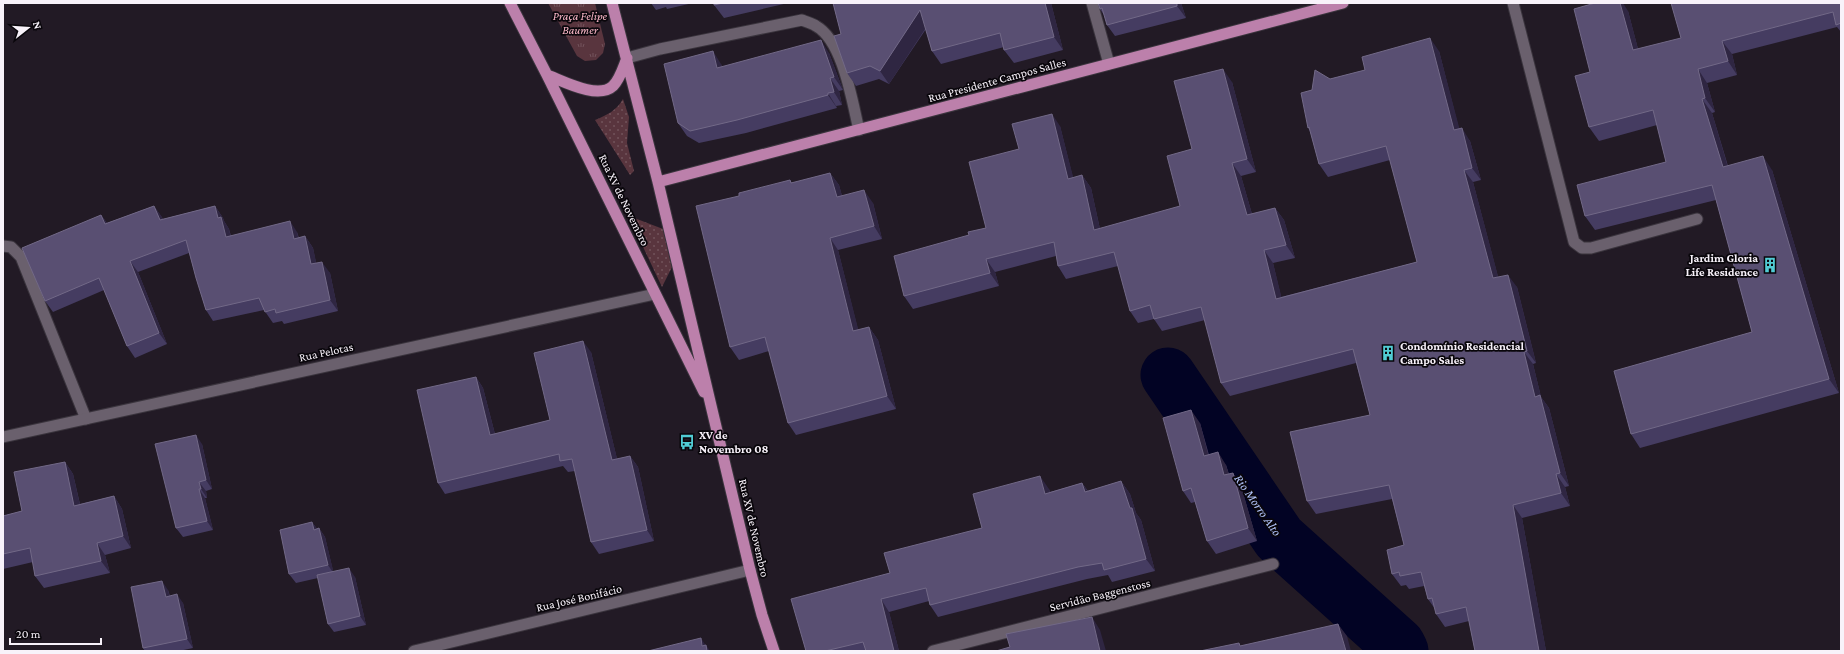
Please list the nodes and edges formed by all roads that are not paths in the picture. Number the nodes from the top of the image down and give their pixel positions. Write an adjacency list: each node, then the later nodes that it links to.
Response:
1 (510, 3): 8 (main road, Rua XV de Novembro)
2 (612, 3): 6 (main road, Rua XV de Novembro)
3 (1092, 3): 7 (street)
4 (1343, 3): 7 (main road, Rua Presidente Campos Salles)
5 (1513, 3): 11 (street)
6 (627, 58): 8 (main road); 9 (street); 10 (main road, Rua XV de Novembro)
7 (1109, 64): 9 (main road, Rua Presidente Campos Salles)
8 (547, 75): 13 (main road, Rua XV de Novembro)
9 (859, 130): 10 (main road, Rua Presidente Campos Salles)
10 (658, 182): 14 (main road, Rua XV de Novembro)
11 (1697, 220)
12 (3, 246): 15 (street)
13 (655, 294): 14 (main road, Rua XV de Novembro); 15 (street, Rua Pelotas)
14 (713, 410): 18 (main road, Rua XV de Novembro)
15 (86, 418): 16 (street, Rua Pelotas)
16 (3, 437)
17 (1273, 564): 21 (street, Servidão Baggenstoss)
18 (750, 570): 19 (street, Rua José Bonifácio); 20 (main road, Rua XV de Novembro)
19 (414, 651)
20 (774, 651)
21 (933, 651)

